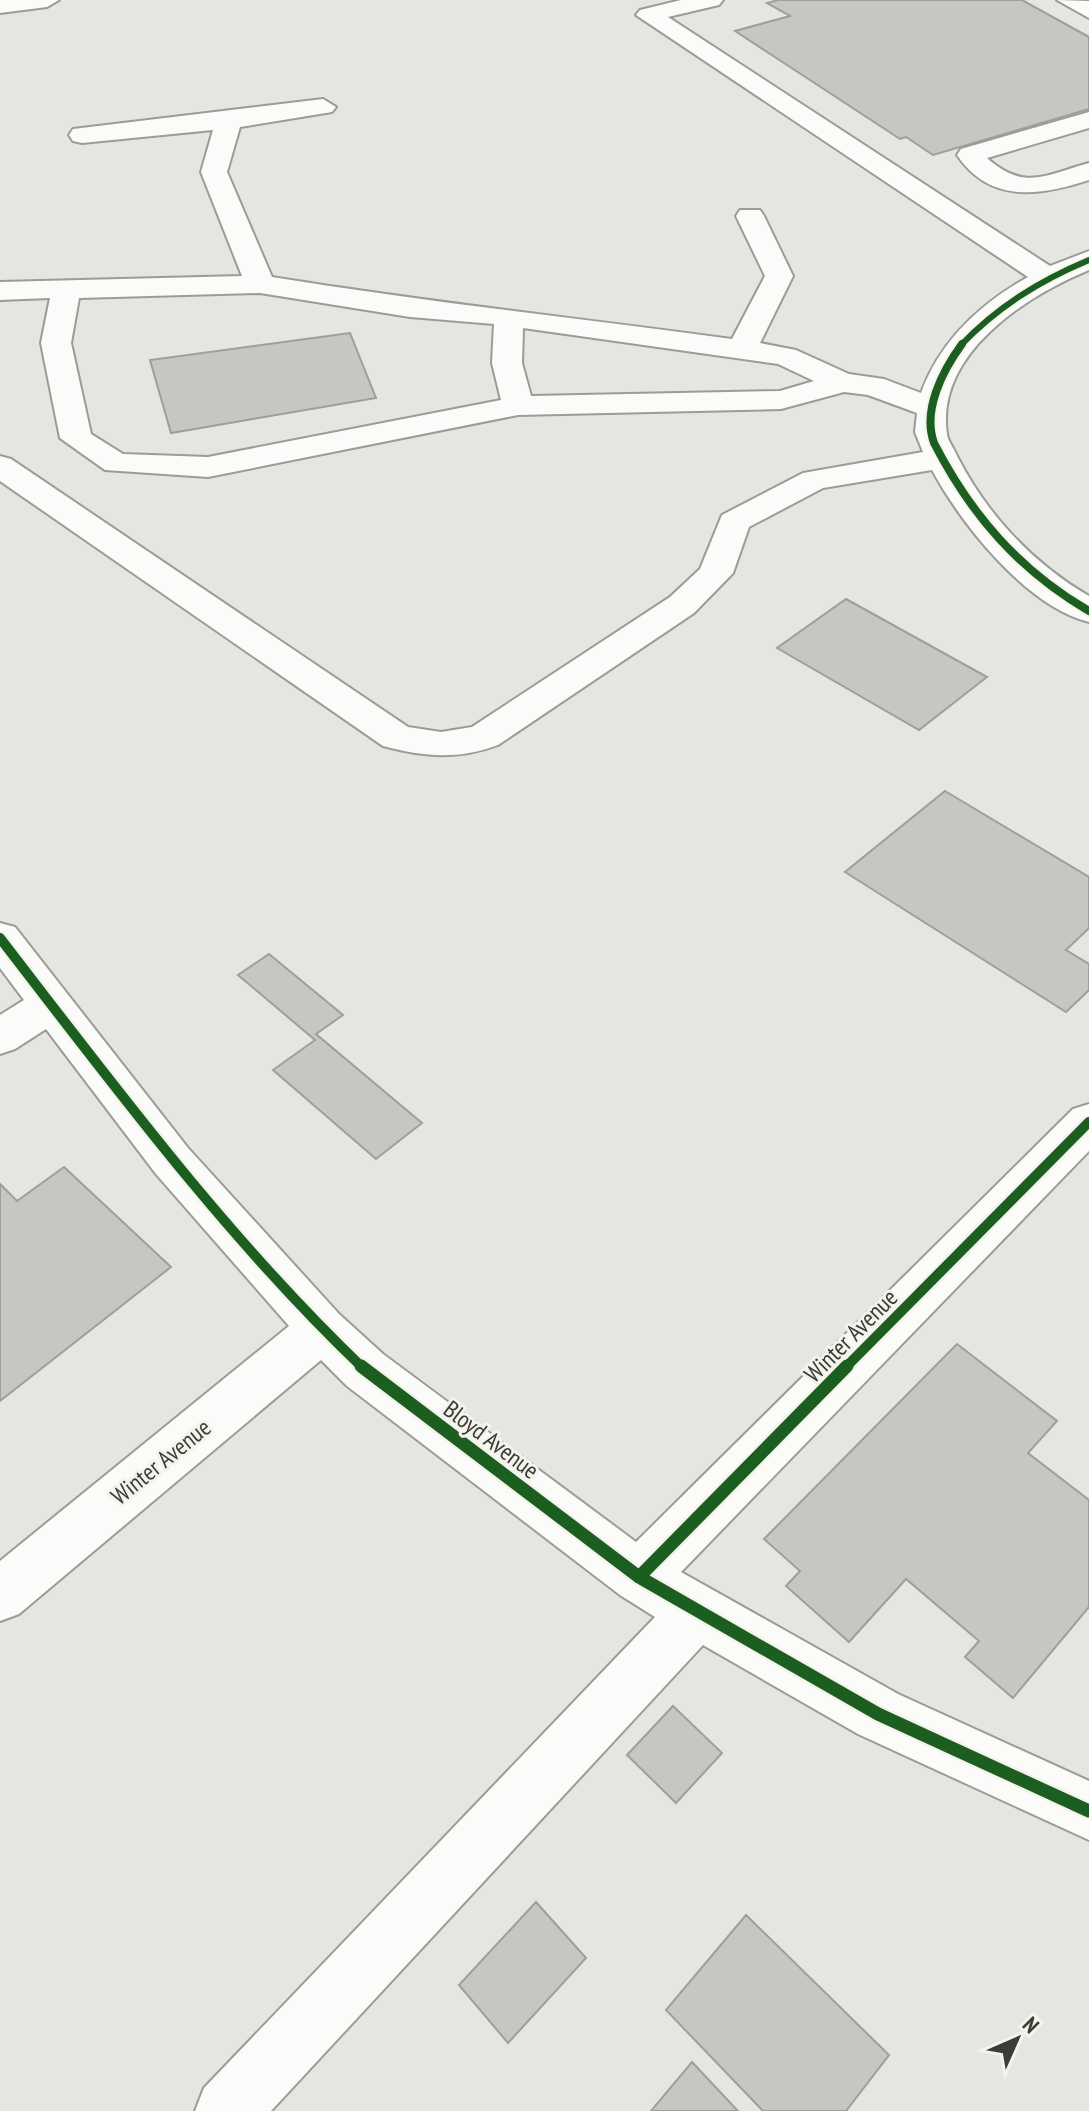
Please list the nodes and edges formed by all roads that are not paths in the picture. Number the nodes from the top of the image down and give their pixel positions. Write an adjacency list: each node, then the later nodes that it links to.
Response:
1 (47, 0): 4 (street)
2 (711, 0): 13 (street)
3 (1069, 0): 5 (street)
4 (3, 4)
5 (1089, 11)
6 (323, 107): 8 (street)
7 (1089, 120): 10 (street)
8 (229, 121): 9 (street); 14 (street)
9 (82, 135)
10 (1089, 171)
11 (750, 216): 18 (street)
12 (1089, 260): 13 (street)
13 (1045, 276): 21 (street)
14 (260, 284): 15 (street); 17 (street)
15 (67, 287): 16 (street); 20 (street)
16 (0, 291)
17 (509, 317): 18 (street); 20 (street)
18 (742, 349): 19 (street)
19 (843, 383): 20 (street); 21 (street)
20 (518, 406)
21 (934, 409): 22 (street)
22 (943, 458): 23 (street); 24 (street)
23 (0, 466)
24 (1089, 611)
25 (0, 938): 26 (street, Bloyd Avenue)
26 (50, 1004): 27 (street); 29 (street, Bloyd Avenue)
27 (0, 1037)
28 (1089, 1122): 30 (street, Winter Avenue)
29 (322, 1329): 30 (street, Bloyd Avenue); 31 (street, Winter Avenue)
30 (639, 1577): 32 (street, Bloyd Avenue)
31 (0, 1595)
32 (697, 1612): 33 (street, Bloyd Avenue); 34 (street)
33 (1089, 1811)
34 (227, 2111)

